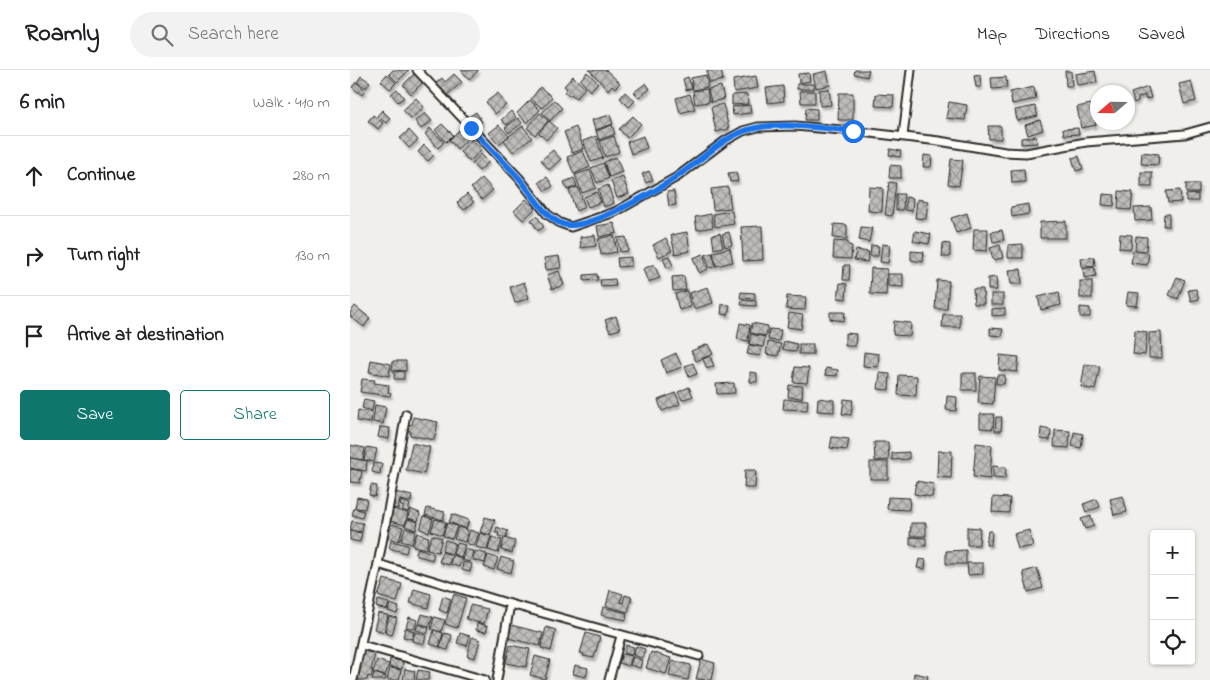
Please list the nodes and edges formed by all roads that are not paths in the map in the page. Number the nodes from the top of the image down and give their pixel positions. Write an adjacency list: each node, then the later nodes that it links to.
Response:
1 (417, 70): 4 (street)
2 (911, 70): 4 (street)
3 (1210, 127): 4 (street)
4 (903, 136)
5 (406, 414): 6 (street)
6 (378, 564): 7 (street); 9 (street)
7 (510, 604): 8 (street); 13 (street)
8 (622, 636): 10 (street); 14 (street)
9 (362, 645): 11 (street); 12 (street)
10 (699, 656)
11 (353, 680)
12 (485, 680)
13 (497, 680)
14 (609, 680)

